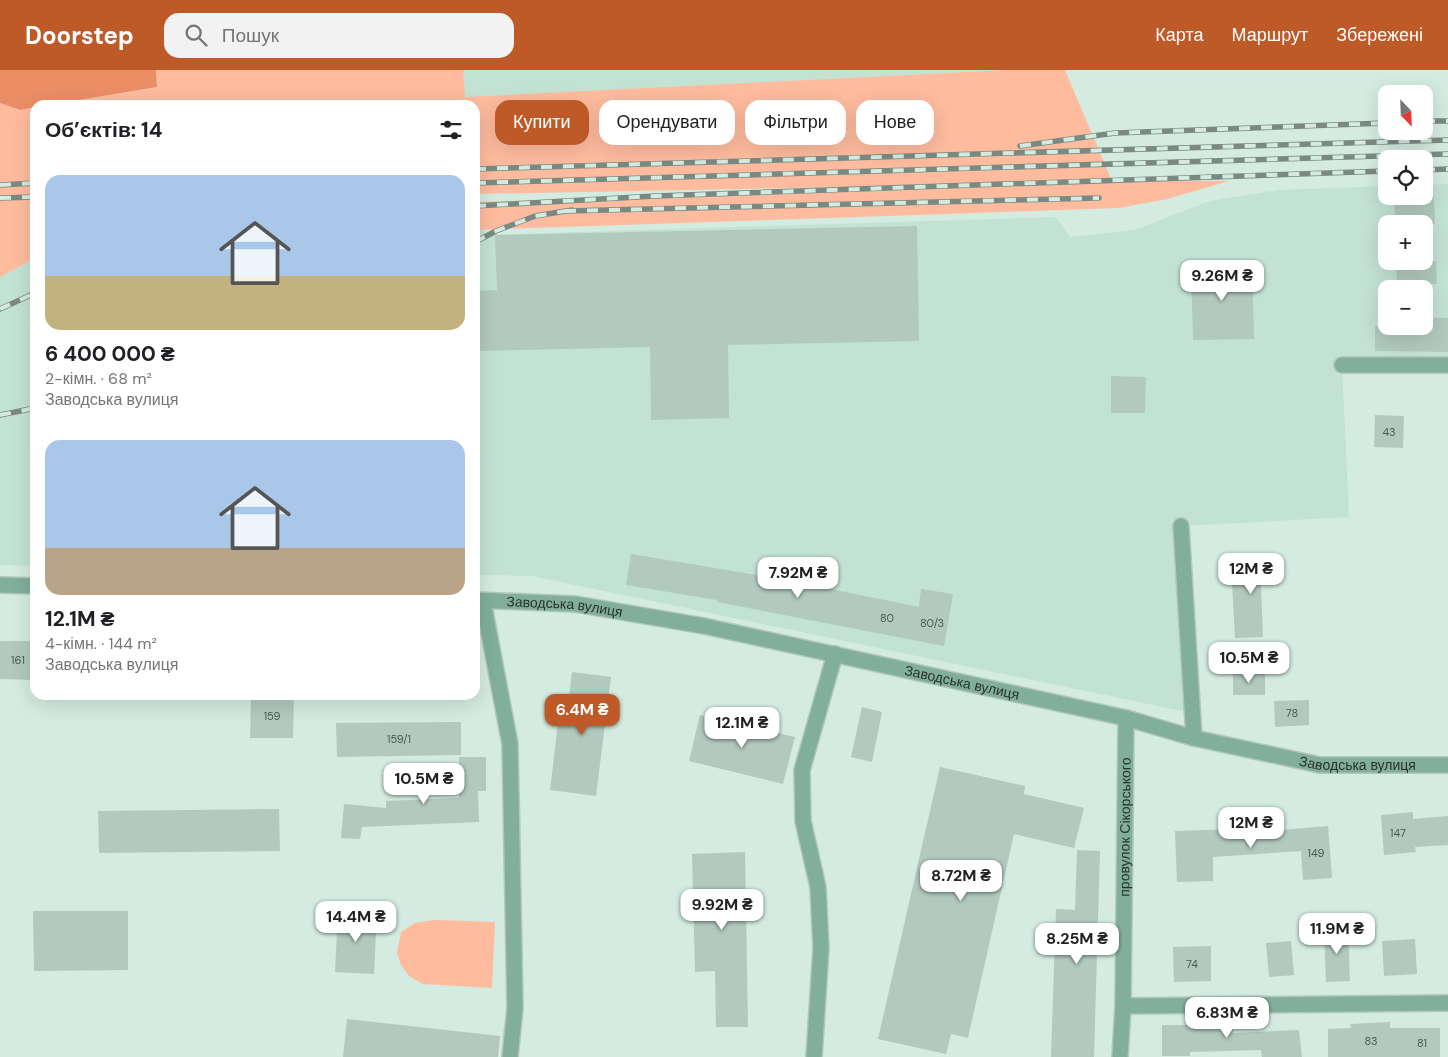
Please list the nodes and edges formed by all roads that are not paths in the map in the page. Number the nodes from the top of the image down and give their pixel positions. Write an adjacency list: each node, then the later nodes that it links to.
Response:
1 (1342, 365): 2 (street)
2 (1448, 365)
3 (1181, 526): 10 (street)
4 (0, 585): 5 (street)
5 (30, 586)
6 (480, 600): 8 (street, Заводська вулиця)
7 (480, 605): 14 (street)
8 (835, 654): 9 (street, Заводська вулиця); 15 (street)
9 (1126, 718): 10 (street, Заводська вулиця); 13 (street, провулок Сікорського)
10 (1194, 738): 11 (street, Заводська вулиця)
11 (1448, 765)
12 (1448, 1003): 13 (street)
13 (1123, 1006): 16 (street, провулок Сікорського)
14 (510, 1057)
15 (814, 1057)
16 (1120, 1057)

